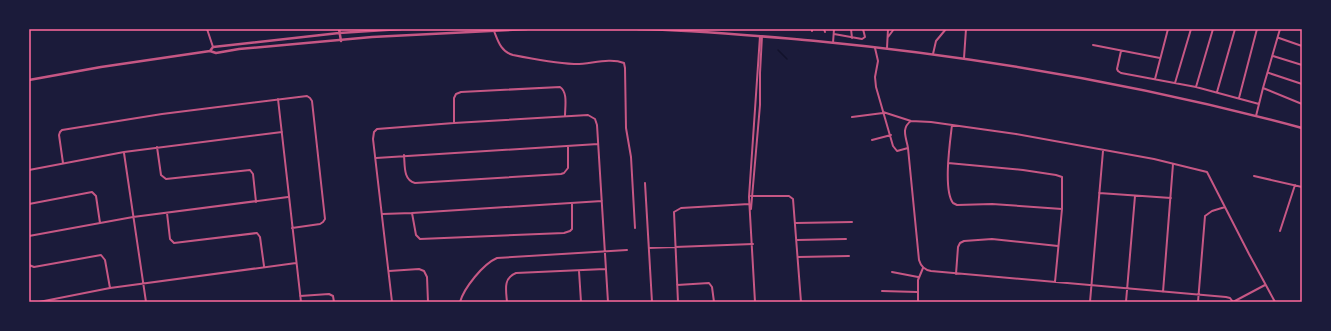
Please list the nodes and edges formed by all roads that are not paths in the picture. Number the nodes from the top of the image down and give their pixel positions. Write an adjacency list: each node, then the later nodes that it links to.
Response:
1 (207, 29): 32 (street)
2 (339, 29): 22 (street)
3 (401, 29): 22 (street)
4 (478, 29): 21 (street)
5 (527, 29): 20 (street)
6 (638, 29): 24 (street)
7 (834, 29): 23 (street)
8 (851, 29): 25 (street)
9 (863, 29): 25 (street)
10 (888, 29): 26 (street)
11 (894, 29): 26 (street)
12 (946, 29): 37 (street)
13 (966, 29): 39 (street)
14 (1168, 29): 40 (street)
15 (1191, 29): 45 (street)
16 (1213, 29): 47 (street)
17 (1235, 29): 49 (street)
18 (1257, 29): 50 (street)
19 (1280, 29): 27 (street)
20 (494, 30): 21 (street); 101 (street)
21 (482, 31): 28 (street)
22 (339, 33): 28 (street); 32 (street)
23 (834, 34): 25 (street); 29 (street)
24 (761, 36): 29 (street); 82 (street); 82 (street)
25 (852, 38)
26 (888, 38): 34 (street)
27 (1278, 38): 31 (street); 38 (street)
28 (341, 41): 35 (street)
29 (833, 43): 33 (street)
30 (1093, 45): 36 (street)
31 (1302, 46)
32 (213, 47): 35 (street)
33 (875, 47): 34 (street); 54 (street)
34 (887, 48): 37 (street)
35 (210, 50): 44 (street)
36 (1121, 50): 40 (street); 43 (street)
37 (933, 54): 39 (street)
38 (1273, 56): 41 (street); 42 (street)
39 (964, 58): 56 (street)
40 (1160, 58): 43 (street)
41 (1302, 65)
42 (1268, 73): 46 (street); 48 (street)
43 (1155, 79): 45 (street)
44 (29, 80)
45 (1175, 83): 47 (street)
46 (1302, 84)
47 (1196, 87): 49 (street)
48 (1263, 88): 52 (street); 53 (street)
49 (1217, 92): 50 (street)
50 (1239, 98): 52 (street)
51 (278, 99): 62 (street); 73 (street); 100 (street)
52 (1260, 104): 56 (street)
53 (1302, 104)
54 (883, 113): 57 (street); 58 (street); 63 (street)
55 (565, 116): 59 (street); 59 (street); 65 (street)
56 (1256, 116): 61 (street)
57 (852, 117)
58 (911, 121): 60 (street); 68 (street)
59 (454, 123): 72 (street)
60 (952, 125): 69 (street); 74 (street)
61 (1302, 128)
62 (282, 132): 67 (street); 84 (street)
63 (891, 135): 64 (street); 68 (street)
64 (872, 140)
65 (598, 144): 66 (street); 86 (street)
66 (568, 146): 71 (street); 71 (street)
67 (157, 147): 70 (street); 87 (street)
68 (908, 148): 117 (street)
69 (1103, 151): 75 (street); 81 (street)
70 (124, 152): 73 (street); 96 (street)
71 (404, 156): 72 (street)
72 (375, 158): 95 (street)
73 (63, 163): 76 (street)
74 (948, 163): 92 (street); 92 (street)
75 (1174, 164): 85 (street); 91 (street)
76 (29, 170)
77 (1254, 176): 79 (street)
78 (645, 183): 109 (street)
79 (1295, 185): 80 (street); 102 (street)
80 (1302, 187)
81 (1099, 193): 83 (street); 127 (street)
82 (751, 196): 90 (street); 99 (street)
83 (1135, 196): 85 (street); 130 (street)
84 (288, 197): 87 (street); 100 (street)
85 (1171, 198): 133 (street)
86 (602, 201): 89 (street); 111 (street)
87 (256, 202): 93 (street)
88 (29, 204): 98 (street)
89 (572, 204): 94 (street); 94 (street)
90 (751, 204): 106 (street); 107 (street)
91 (1225, 207): 128 (street); 134 (street)
92 (1062, 209): 108 (street)
93 (167, 212): 96 (street); 116 (street)
94 (412, 213): 95 (street)
95 (382, 214): 119 (street)
96 (133, 217): 98 (street); 125 (street)
97 (852, 222): 99 (street)
98 (100, 223): 103 (street)
99 (796, 224): 105 (street)
100 (292, 228): 114 (street)
101 (634, 228)
102 (1280, 231)
103 (29, 236)
104 (846, 239): 105 (street)
105 (797, 240): 112 (street)
106 (752, 244): 107 (street); 150 (street)
107 (675, 246): 109 (street); 126 (street)
108 (1058, 246): 122 (street); 124 (street)
109 (649, 248): 147 (street)
110 (627, 250): 111 (street)
111 (605, 251): 118 (street); 143 (street)
112 (798, 256): 113 (street); 151 (street)
113 (849, 256)
114 (296, 263): 116 (street); 135 (street)
115 (29, 265): 129 (street)
116 (264, 267): 125 (street)
117 (923, 268): 122 (street); 123 (street)
118 (605, 269): 120 (street); 146 (street)
119 (388, 271): 141 (street); 142 (street)
120 (579, 271): 144 (street); 145 (street)
121 (892, 272): 123 (street)
122 (956, 274): 124 (street)
123 (918, 277): 132 (street)
124 (1055, 282): 127 (street)
125 (143, 284): 129 (street); 138 (street)
126 (677, 284): 148 (street); 149 (street)
127 (1091, 285): 130 (street); 153 (street)
128 (1266, 285): 156 (street); 157 (street)
129 (110, 288): 136 (street)
130 (1127, 288): 133 (street); 154 (street)
131 (882, 291): 132 (street)
132 (917, 292): 152 (street)
133 (1163, 292): 134 (street)
134 (1198, 295): 155 (street); 156 (street)
135 (300, 296): 139 (street); 140 (street)
136 (49, 301): 137 (street)
137 (39, 302)
138 (146, 302)
139 (300, 302)
140 (334, 302)
141 (392, 302)
142 (428, 302)
143 (460, 302)
144 (507, 302)
145 (581, 302)
146 (608, 302)
147 (652, 302)
148 (678, 302)
149 (714, 302)
150 (755, 302)
151 (801, 302)
152 (918, 302)
153 (1090, 302)
154 (1126, 302)
155 (1198, 302)
156 (1233, 302)
157 (1275, 302)

